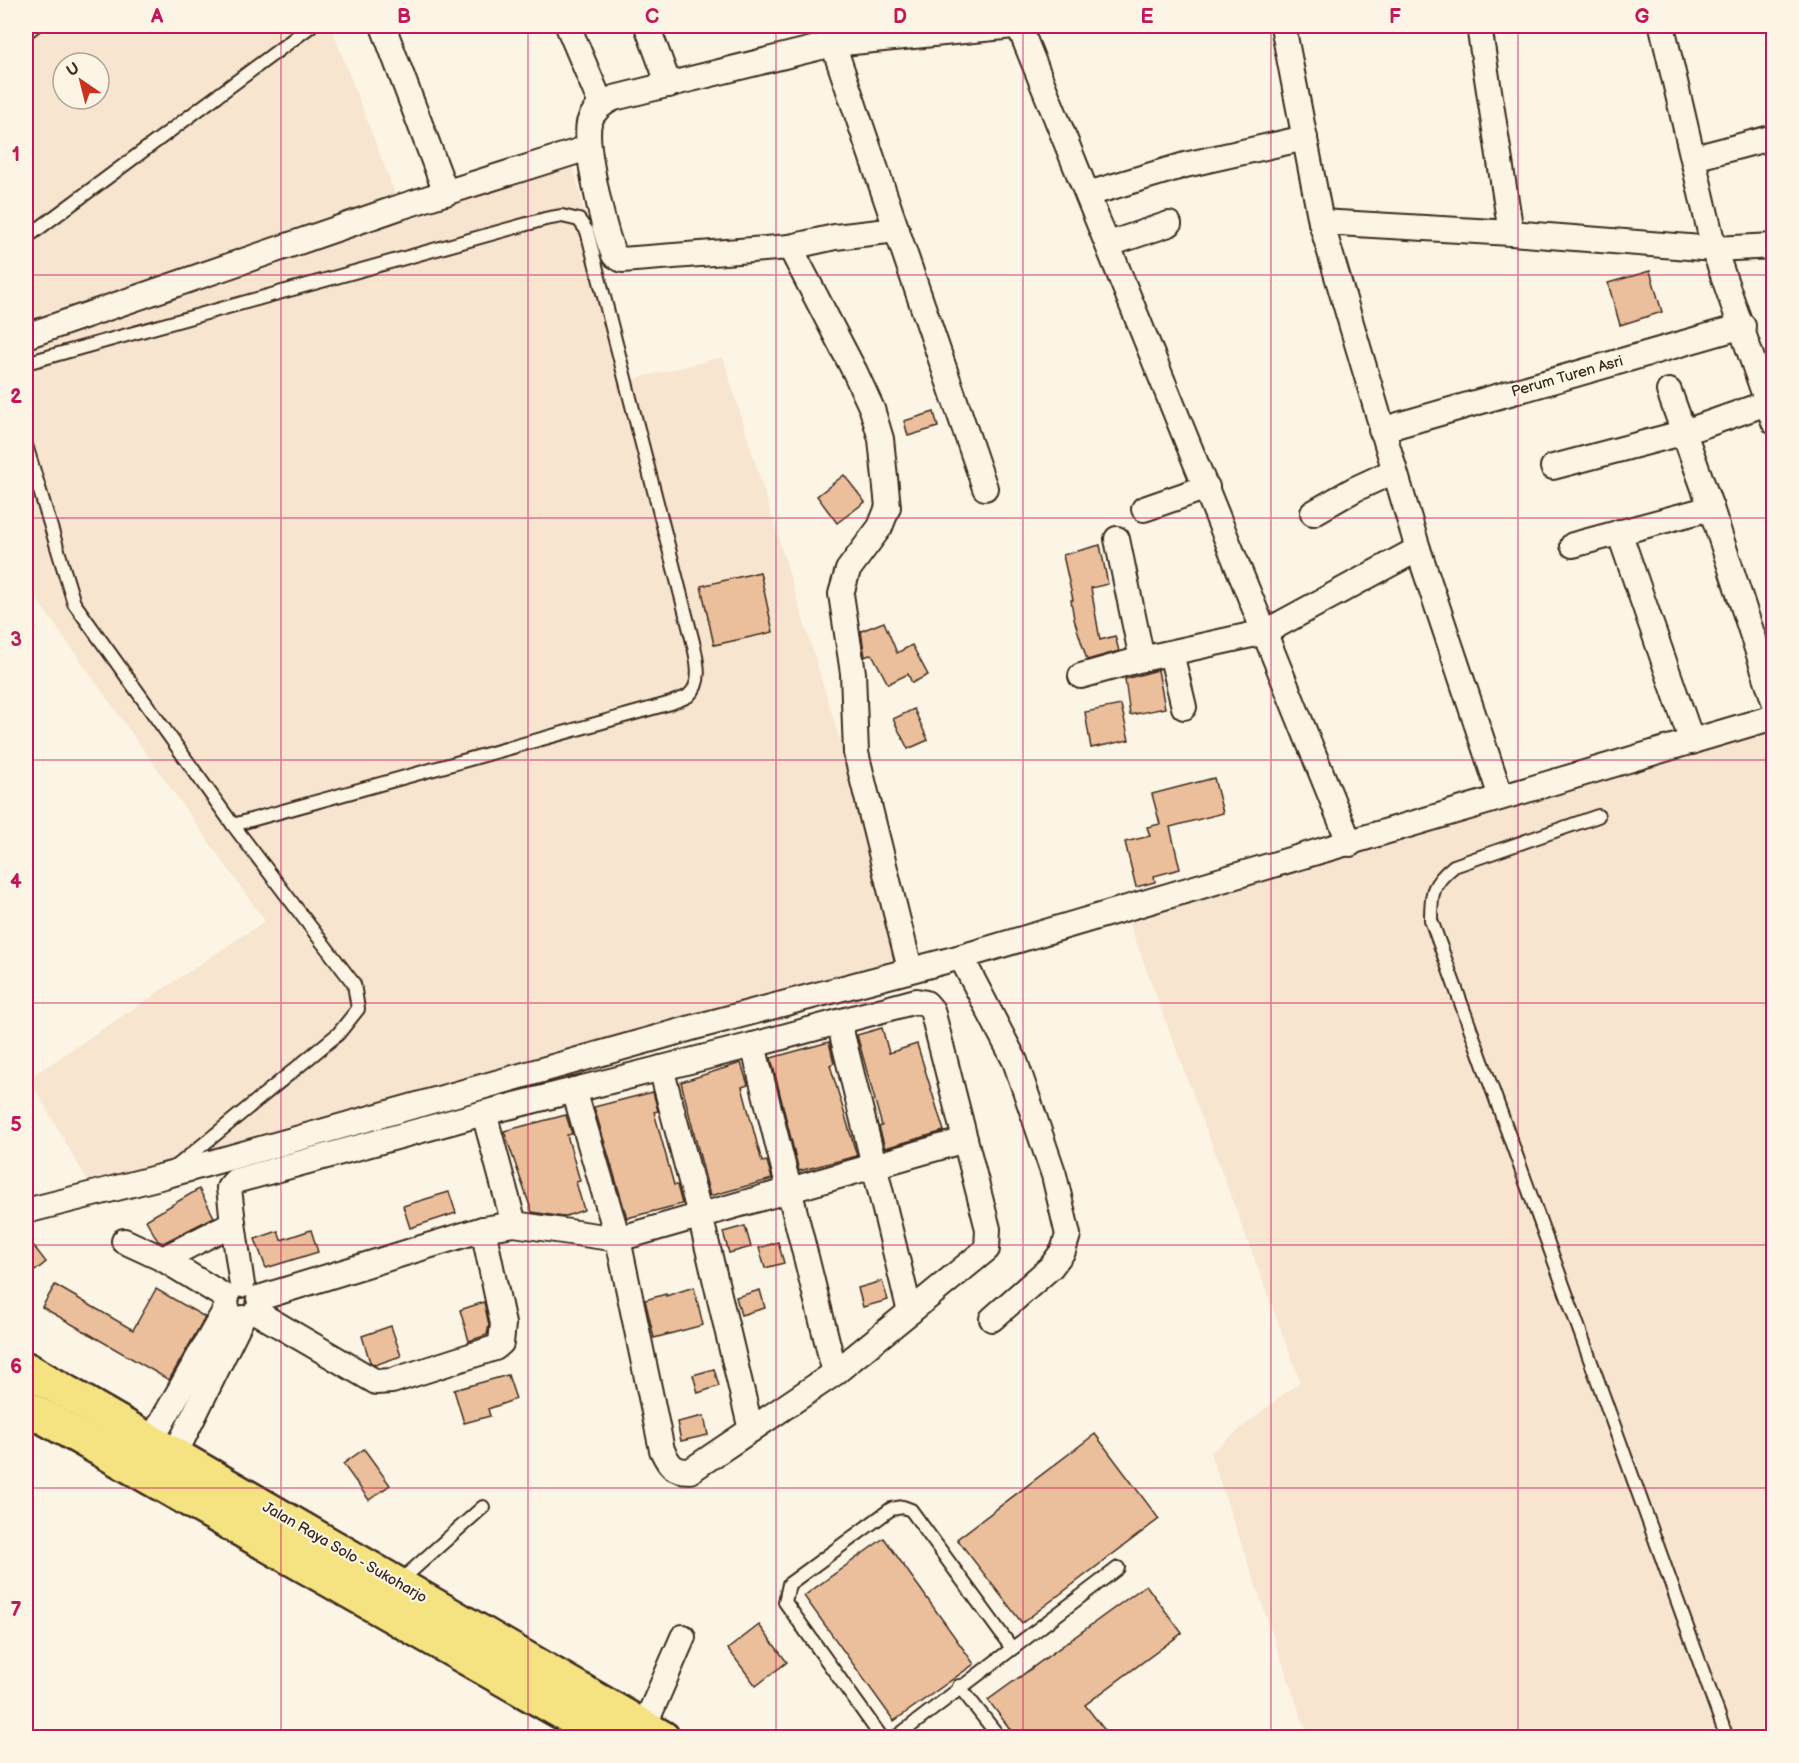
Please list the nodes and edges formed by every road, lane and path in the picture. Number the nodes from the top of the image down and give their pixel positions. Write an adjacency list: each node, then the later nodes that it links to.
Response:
1 (35, 26): 11 (lane)
2 (311, 26): 25 (lane)
3 (383, 26): 19 (street)
4 (568, 26): 14 (street)
5 (647, 26): 13 (street)
6 (1014, 26): 12 (street)
7 (1019, 26): 20 (street)
8 (1284, 26): 16 (street)
9 (1479, 26): 24 (street)
10 (1662, 26): 18 (street)
11 (26, 33)
12 (848, 37): 13 (street); 23 (street)
13 (669, 85): 14 (street)
14 (601, 104): 17 (street)
15 (1773, 137): 18 (street)
16 (1305, 138): 20 (street); 21 (street)
17 (588, 148): 19 (street); 28 (street)
18 (1694, 158): 29 (street)
19 (446, 193): 31 (street)
20 (1088, 194): 26 (street)
21 (1321, 222): 24 (street); 35 (street)
22 (1170, 224): 26 (street)
23 (897, 230): 28 (street); 40 (street)
24 (1511, 232): 29 (street)
25 (26, 238)
26 (1109, 244): 41 (street)
27 (1773, 246): 29 (street)
28 (790, 247): 62 (street)
29 (1714, 249): 30 (street)
30 (1743, 326): 34 (street); 35 (street, Perum Turen Asri)
31 (26, 336)
32 (26, 363): 59 (lane)
33 (1670, 391): 36 (street)
34 (1770, 412): 36 (street)
35 (1386, 428): 39 (street)
36 (1682, 433): 38 (street); 42 (street)
37 (26, 445): 59 (lane)
38 (1553, 467)
39 (1394, 471): 44 (street); 48 (street)
40 (985, 488)
41 (1207, 488): 43 (street); 49 (street)
42 (1711, 508): 45 (street); 53 (street)
43 (1144, 509)
44 (1314, 513)
45 (1620, 532): 47 (street); 56 (street)
46 (1117, 539): 51 (street)
47 (1573, 545)
48 (1418, 549): 49 (street); 57 (street)
49 (1265, 632): 50 (street); 60 (street)
50 (1171, 653): 51 (street); 54 (street)
51 (1143, 659): 52 (street)
52 (1081, 676)
53 (1773, 701)
54 (1184, 707)
55 (1773, 717): 56 (street)
56 (1692, 742): 57 (street)
57 (1501, 797): 60 (street)
58 (1598, 816): 98 (lane)
59 (234, 825): 70 (lane)
60 (1350, 844): 61 (street)
61 (962, 957): 62 (street); 82 (street)
62 (910, 969): 70 (street)
63 (839, 1022): 64 (street); 68 (street); 69 (street)
64 (753, 1045): 65 (street); 71 (street)
65 (662, 1068): 66 (street); 73 (street)
66 (574, 1090): 67 (street); 77 (street)
67 (484, 1113): 74 (street); 75 (street)
68 (965, 1140): 69 (street); 81 (street)
69 (876, 1164): 71 (street); 81 (street)
70 (164, 1176): 72 (street)
71 (788, 1189): 73 (street); 84 (street)
72 (26, 1211)
73 (700, 1215): 77 (street); 86 (street)
74 (234, 1223): 79 (street); 80 (street)
75 (514, 1224): 76 (street); 77 (street)
76 (483, 1229): 80 (street); 80 (street)
77 (618, 1239): 86 (street)
78 (124, 1241): 79 (street)
79 (163, 1259): 80 (street)
80 (242, 1303): 87 (street)
81 (910, 1312): 84 (street)
82 (992, 1320)
83 (26, 1369): 87 (main road, Jalan Raya Solo - Sukoharjo)
84 (835, 1372): 86 (street)
85 (26, 1407): 94 (main road, Jalan Raya Solo - Sukoharjo)
86 (751, 1430)
87 (163, 1448): 90 (main road, Jalan Raya Solo - Sukoharjo)
88 (483, 1507): 90 (lane)
89 (1118, 1568): 92 (lane)
90 (398, 1583): 94 (main road, Jalan Raya Solo - Sukoharjo)
91 (683, 1637): 94 (street)
92 (1011, 1647): 93 (lane); 95 (lane)
93 (959, 1686): 96 (lane); 97 (lane)
94 (623, 1730)
95 (882, 1737)
96 (895, 1737)
97 (1000, 1737)
98 (1727, 1737)

